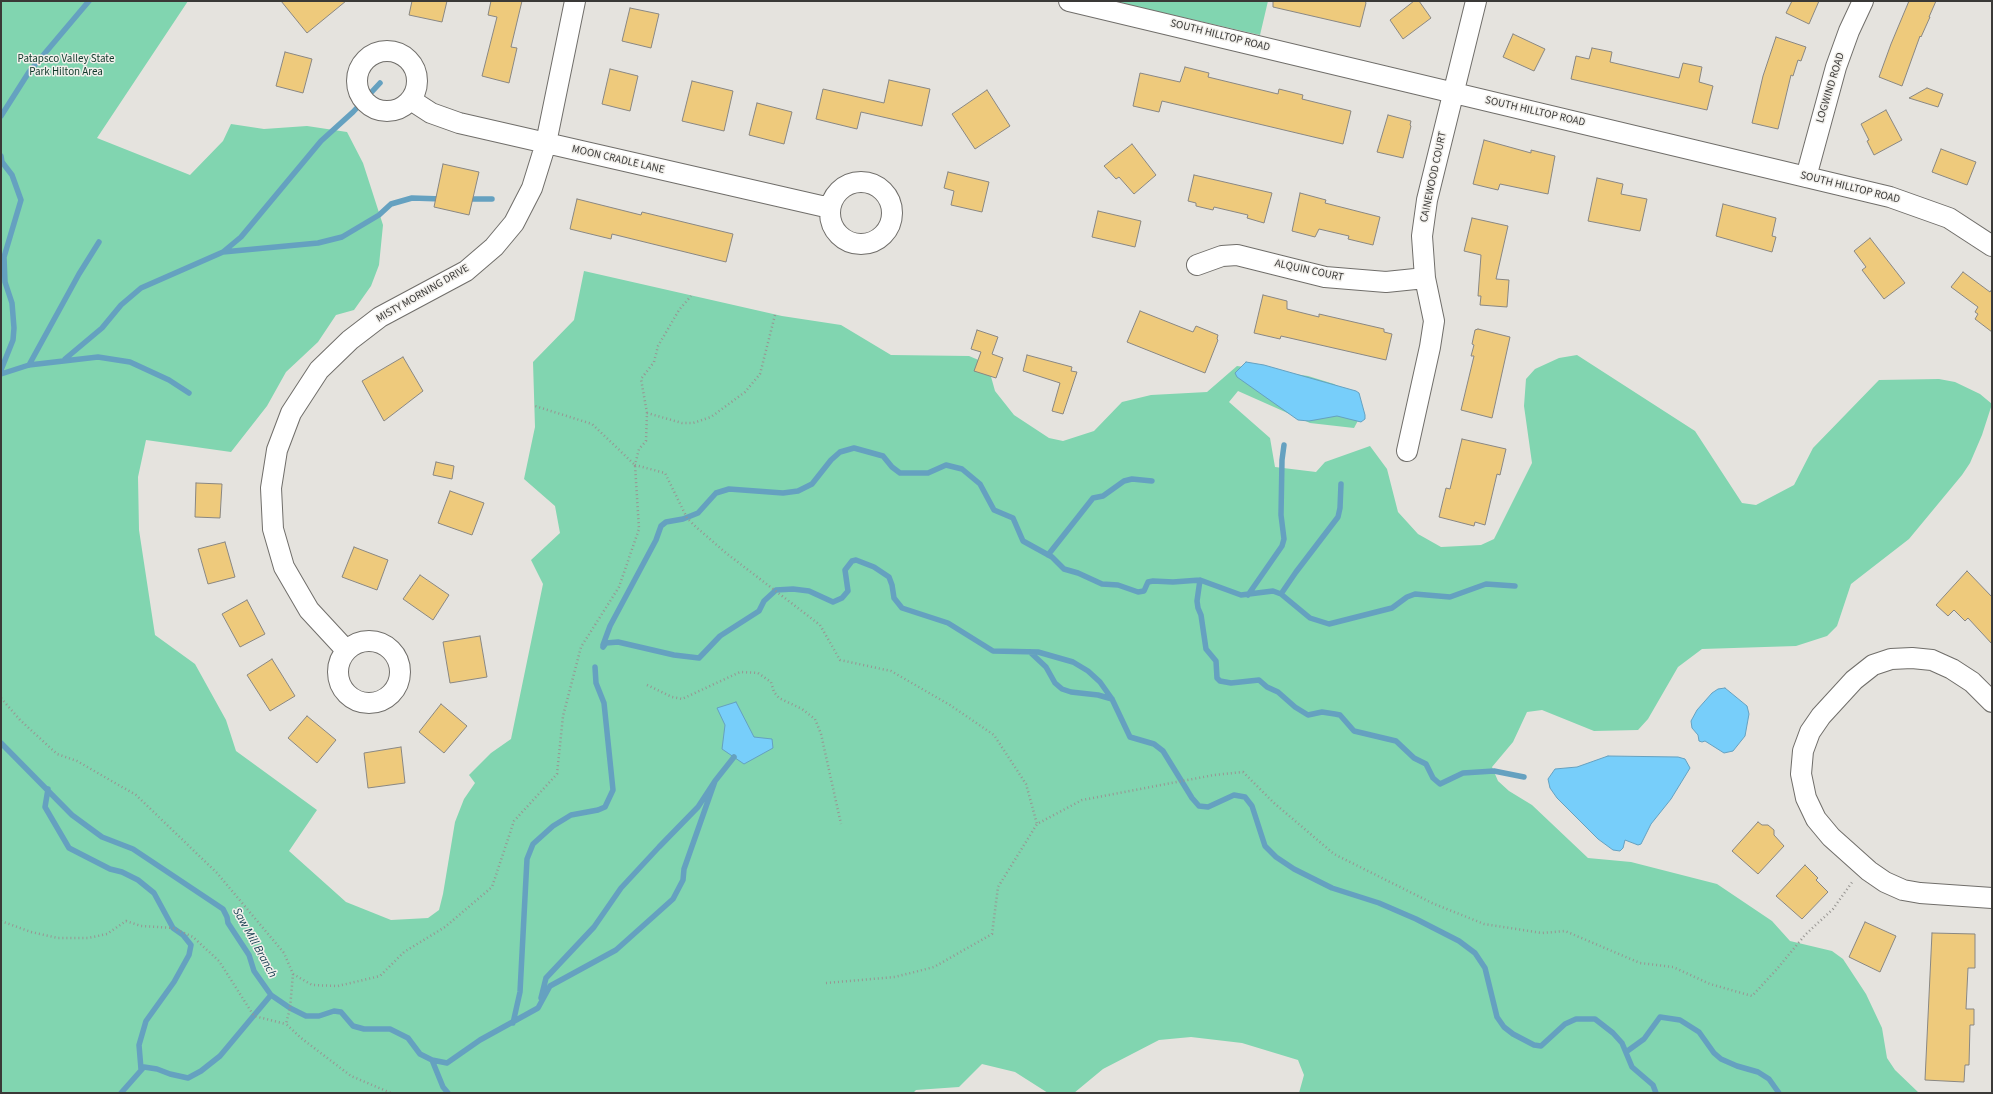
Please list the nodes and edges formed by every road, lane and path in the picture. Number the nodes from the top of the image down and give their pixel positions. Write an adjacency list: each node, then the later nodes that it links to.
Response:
1 (575, 1): 7 (street, MISTY MORNING DRIVE)
2 (1069, 1): 5 (street, SOUTH HILLTOP ROAD)
3 (1476, 1): 5 (street, CAINEWOOD COURT)
4 (1863, 1): 8 (street, LOGWIND ROAD)
5 (1453, 93): 8 (street, SOUTH HILLTOP ROAD); 12 (street, CAINEWOOD COURT)
6 (412, 100): 7 (street, MOON CRADLE LANE)
7 (546, 143): 9 (street, MOON CRADLE LANE); 19 (street, MISTY MORNING DRIVE)
8 (1806, 177): 10 (street, SOUTH HILLTOP ROAD)
9 (830, 208)
10 (1992, 246)
11 (1197, 265): 12 (street, ALQUIN COURT)
12 (1425, 278): 17 (street, CAINEWOOD COURT)
13 (691, 296): 16 (path)
14 (775, 315): 16 (path)
15 (535, 406): 18 (path)
16 (647, 413): 18 (path)
17 (1407, 451)
18 (635, 465): 24 (path); 28 (path)
19 (346, 650)
20 (647, 685): 23 (path)
21 (1, 698): 28 (path)
22 (1992, 702): 25 (street)
23 (841, 824)
24 (1037, 824): 25 (path); 29 (path)
25 (1864, 867): 26 (street)
26 (1992, 898)
27 (1, 921): 30 (path)
28 (293, 974): 30 (path)
29 (826, 983)
30 (286, 1024): 31 (path)
31 (391, 1093)

